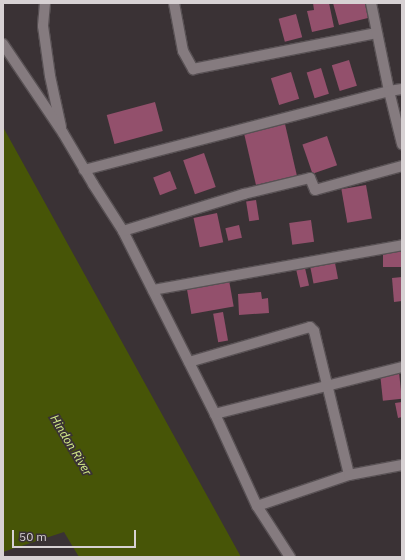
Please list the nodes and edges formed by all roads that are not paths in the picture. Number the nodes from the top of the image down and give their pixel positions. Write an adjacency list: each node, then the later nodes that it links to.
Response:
1 (45, 3): 8 (street)
2 (174, 3): 4 (street)
3 (371, 3): 4 (street)
4 (376, 33): 7 (street)
5 (3, 44): 8 (street)
6 (402, 89): 7 (street)
7 (388, 91): 9 (street); 11 (street)
8 (62, 133): 11 (street)
9 (402, 144)
10 (402, 166): 12 (street)
11 (84, 170): 12 (street)
12 (123, 231): 14 (street)
13 (402, 245): 14 (street)
14 (153, 290): 15 (street)
15 (190, 362): 17 (street); 18 (street)
16 (402, 367): 17 (street)
17 (327, 385): 18 (street); 20 (street)
18 (216, 414): 21 (street)
19 (402, 465): 20 (street)
20 (349, 475): 21 (street)
21 (257, 506): 22 (street)
22 (290, 557)

